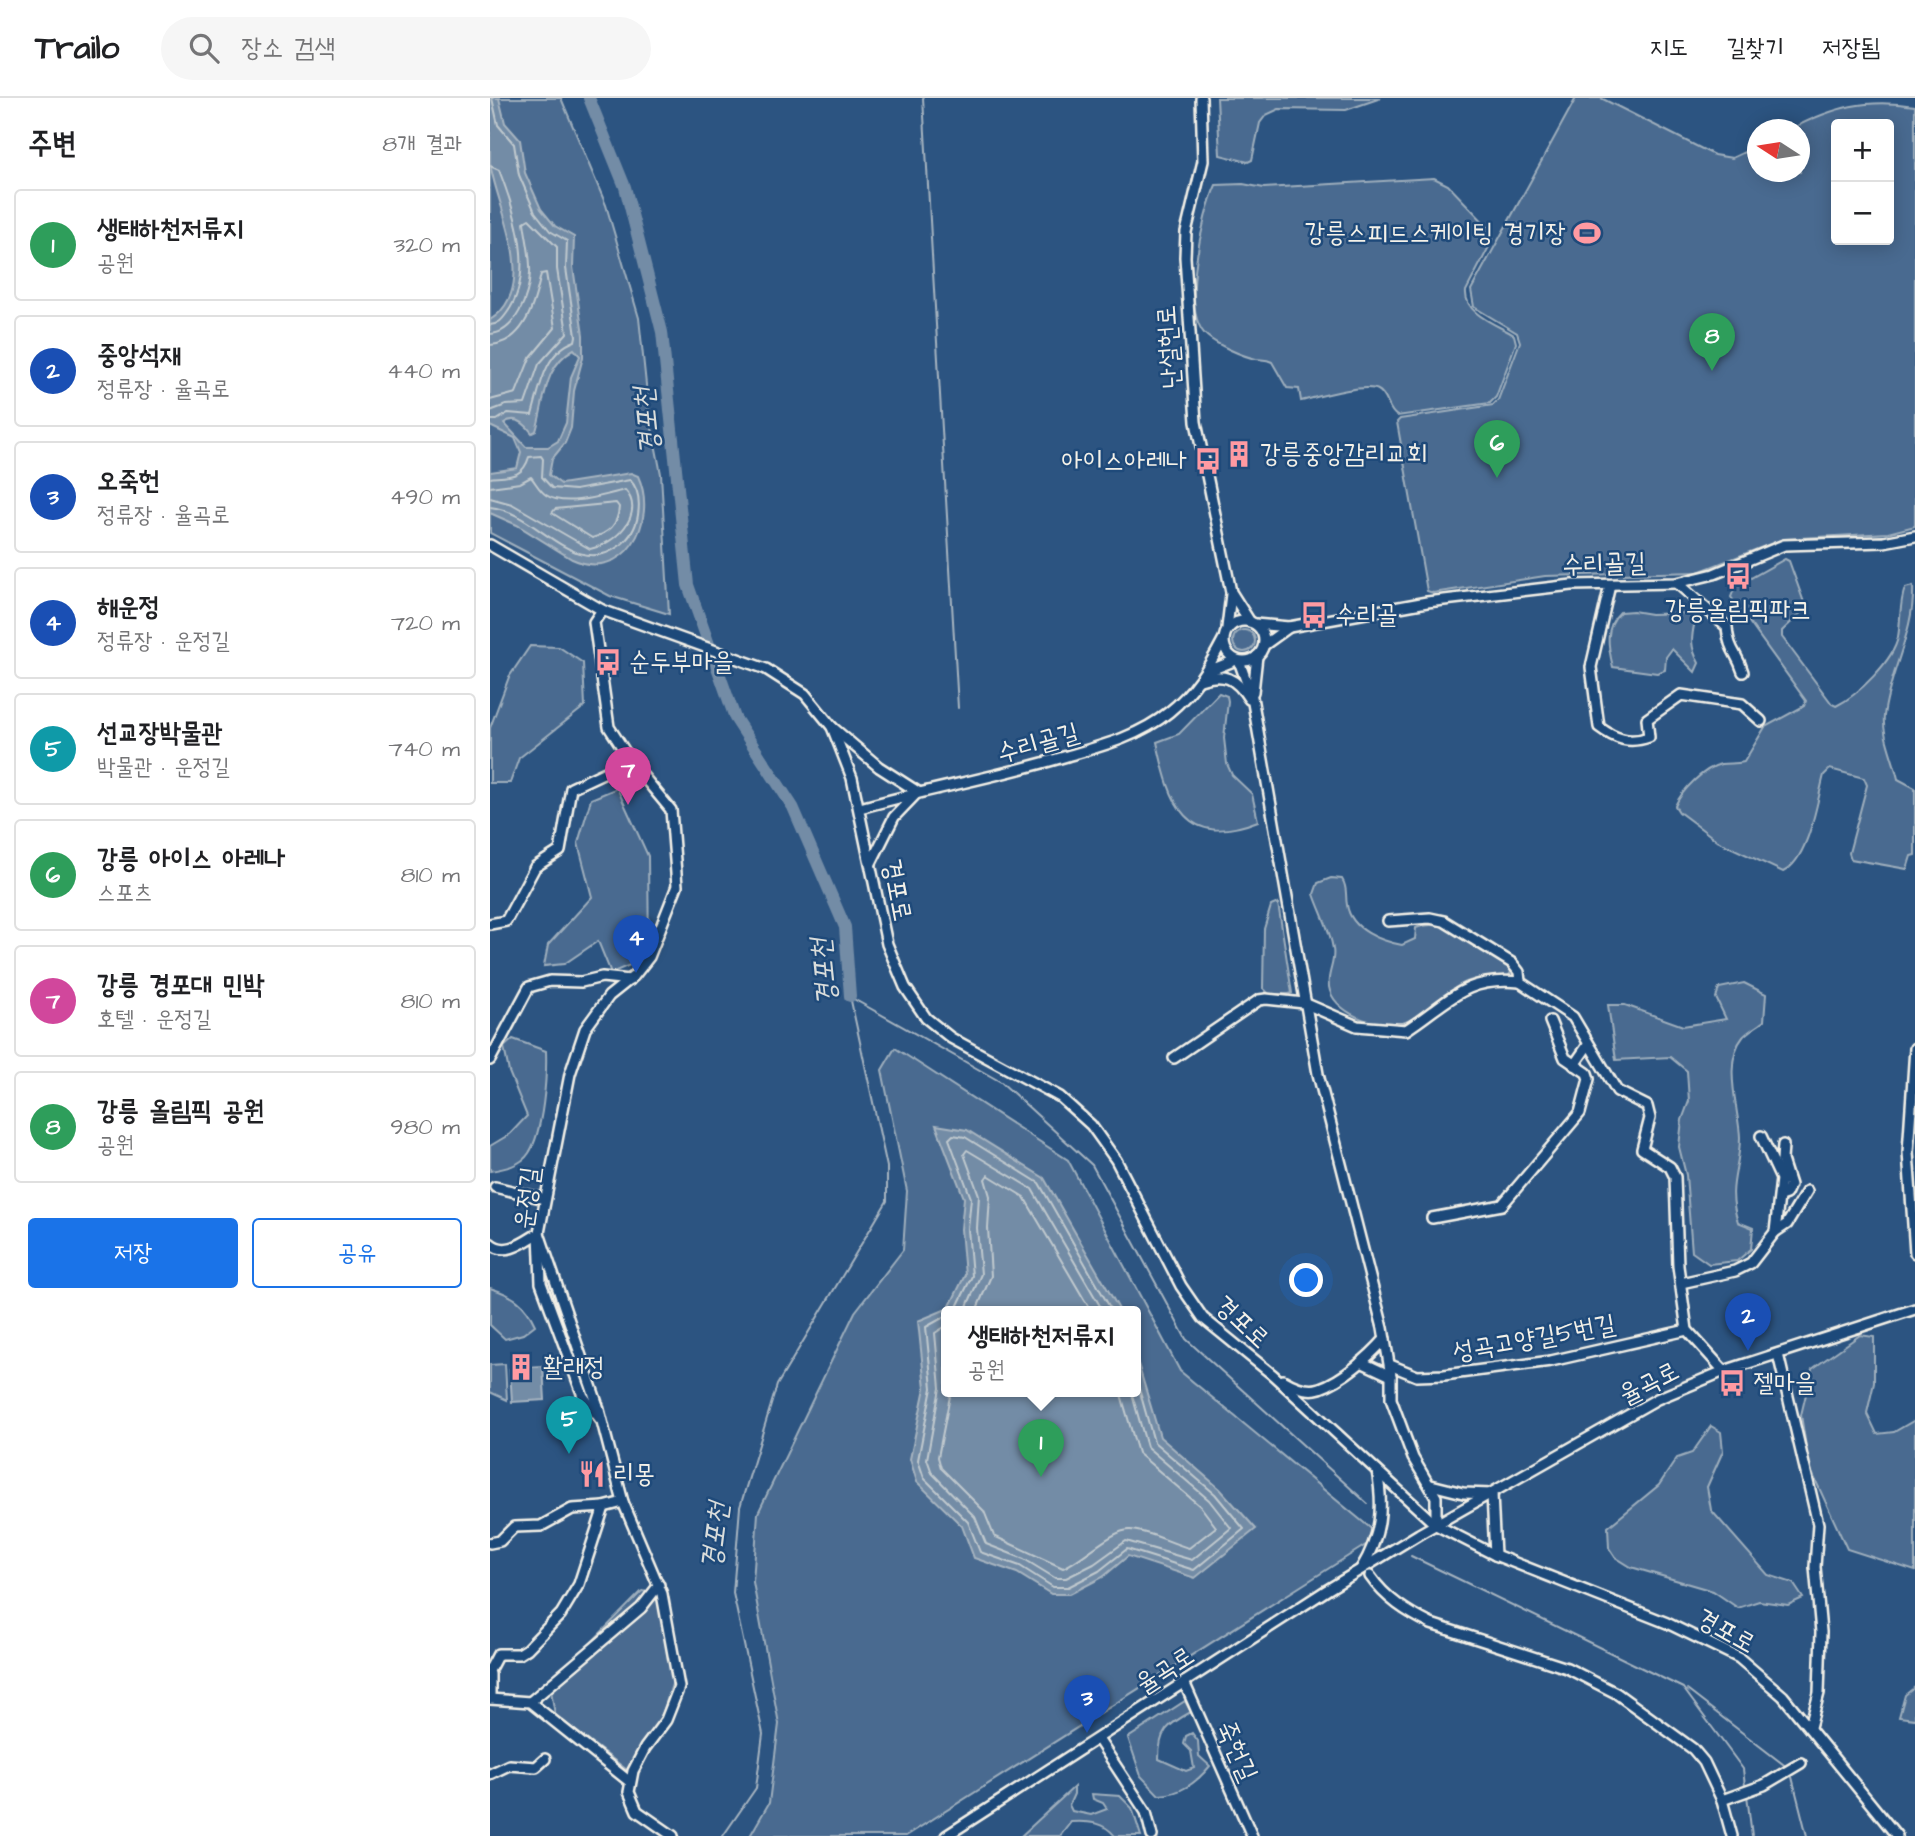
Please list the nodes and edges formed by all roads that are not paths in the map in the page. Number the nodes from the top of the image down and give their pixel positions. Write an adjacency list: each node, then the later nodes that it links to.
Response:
1 (1202, 98): 6 (street, 난설헌로)
2 (1915, 536): 4 (street, 수리골길)
3 (490, 545): 7 (street, 경포로)
4 (1677, 583): 5 (street, 수리골길); 16 (street)
5 (1610, 584): 9 (street, 수리골길); 19 (street)
6 (1231, 592): 8 (street, 난설헌로); 10 (street, 난설헌로)
7 (602, 610): 20 (street, 경포로); 21 (street, 운정길)
8 (1252, 623): 9 (street, 수리골길); 10 (street); 12 (street)
9 (1289, 627): 12 (street, 수리골길)
10 (1227, 630): 11 (street)
11 (1223, 640): 14 (street); 15 (street, 수리골길)
12 (1264, 645): 13 (street)
13 (1257, 656): 14 (street); 18 (street)
14 (1238, 661): 15 (street, 수리골길); 18 (street)
15 (1206, 672): 17 (street, 수리골길)
16 (1743, 672)
17 (1199, 680): 18 (street); 22 (street, 수리골길)
18 (1253, 702): 29 (street)
19 (1761, 721)
20 (832, 727): 22 (street); 23 (street, 경포로)
21 (631, 761): 26 (street); 27 (street, 운정길)
22 (918, 792): 23 (street, 수리골길); 24 (street)
23 (860, 808): 24 (street, 경포로)
24 (871, 865): 55 (street, 경포로)
25 (1388, 920): 28 (street)
26 (490, 924)
27 (630, 980): 34 (street); 41 (street, 운정길)
28 (1520, 982): 29 (street); 31 (street)
29 (1304, 1003): 33 (street); 50 (street)
30 (1550, 1021): 35 (street)
31 (1588, 1045): 35 (street); 47 (street)
32 (1915, 1048): 46 (street)
33 (1174, 1058)
34 (490, 1060)
35 (1574, 1065): 42 (street)
36 (1761, 1136): 40 (street)
37 (1783, 1145): 40 (street)
38 (495, 1187): 41 (street)
39 (1807, 1191): 43 (street)
40 (1780, 1196): 43 (street)
41 (545, 1199): 44 (street, 운정길)
42 (1432, 1218)
43 (1775, 1232): 47 (street)
44 (539, 1233): 45 (street); 57 (street, 운정길); 57 (street)
45 (490, 1243)
46 (1915, 1253)
47 (1681, 1283): 49 (street)
48 (1915, 1308): 51 (street, 율곡로)
49 (1686, 1330): 53 (street, 성곡고양길5번길); 54 (street)
50 (1385, 1339): 52 (street); 53 (street)
51 (1778, 1353): 54 (street, 율곡로); 73 (street)
52 (1361, 1362): 55 (street); 56 (street)
53 (1390, 1365): 56 (street)
54 (1724, 1371): 60 (street, 율곡로)
55 (1273, 1376): 58 (street, 경포로)
56 (1391, 1376): 59 (street)
57 (601, 1420): 61 (street, 운정길)
58 (1377, 1471): 63 (street, 경포로); 66 (street)
59 (1431, 1485): 60 (street); 63 (street)
60 (1492, 1494): 63 (street, 율곡로); 65 (street)
61 (622, 1502): 62 (street); 68 (street, 운정길)
62 (604, 1507): 64 (street); 69 (street)
63 (1436, 1525): 65 (street, 경포로); 66 (street, 율곡로)
64 (490, 1543)
65 (1495, 1555): 73 (street, 경포로)
66 (1360, 1570): 70 (street, 율곡로)
67 (1370, 1576): 79 (street)
68 (659, 1585): 72 (street); 78 (street, 운정길)
69 (490, 1672): 71 (street)
70 (1184, 1682): 74 (street, 율곡로); 83 (street, 죽헌길)
71 (490, 1699): 72 (street)
72 (530, 1702): 78 (street)
73 (1810, 1727): 85 (street, 경포로)
74 (1098, 1739): 81 (street, 율곡로); 82 (street)
75 (545, 1759): 77 (street)
76 (1798, 1766): 79 (street)
77 (490, 1774)
78 (630, 1782): 80 (street)
79 (1725, 1799): 84 (street)
80 (673, 1836)
81 (946, 1836)
82 (1152, 1836)
83 (1252, 1836)
84 (1732, 1836)
85 (1897, 1836)

